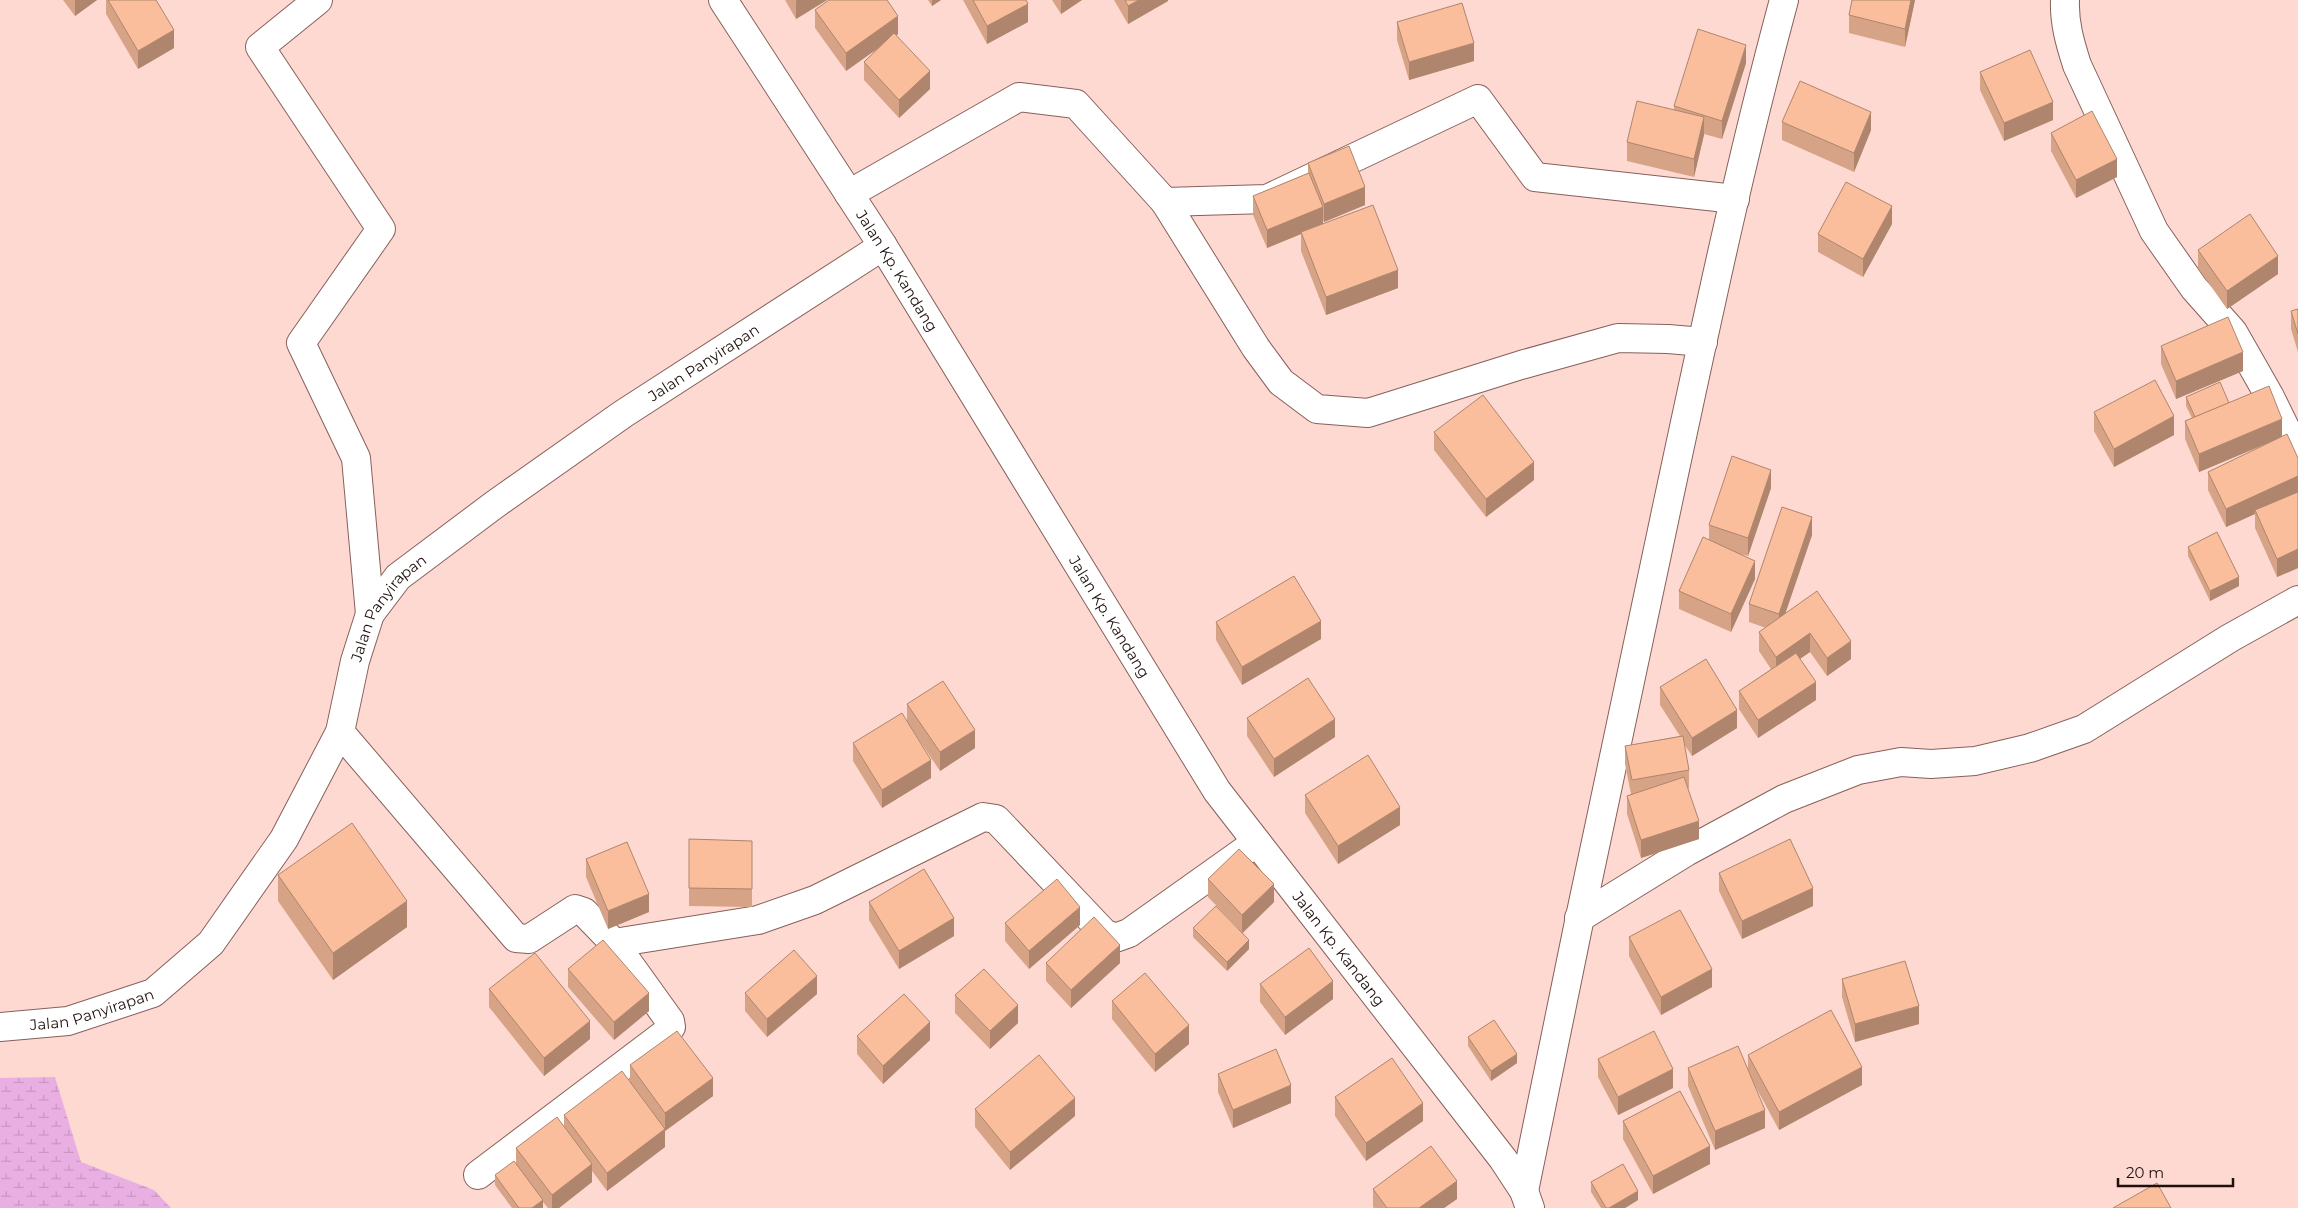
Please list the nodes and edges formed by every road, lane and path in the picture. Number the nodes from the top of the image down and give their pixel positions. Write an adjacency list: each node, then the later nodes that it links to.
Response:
1 (318, 0): 12 (street)
2 (723, 0): 5 (street, Jalan Kp. Kandang)
3 (1784, 0): 6 (street)
4 (2065, 0): 10 (street)
5 (849, 194): 7 (street); 8 (street, Jalan Kp. Kandang)
6 (1735, 199): 7 (street); 9 (street)
7 (1165, 202): 9 (street)
8 (883, 246): 12 (street, Jalan Panyirapan); 14 (street, Jalan Kp. Kandang)
9 (1703, 342): 15 (street)
10 (2298, 454)
11 (2298, 600): 15 (street)
12 (370, 614): 13 (street, Jalan Panyirapan)
13 (340, 732): 16 (street); 17 (street, Jalan Panyirapan)
14 (1257, 842): 16 (street); 19 (street, Jalan Kp. Kandang)
15 (1579, 918): 19 (street)
16 (614, 943): 18 (street)
17 (0, 1028)
18 (478, 1175)
19 (1527, 1200)

